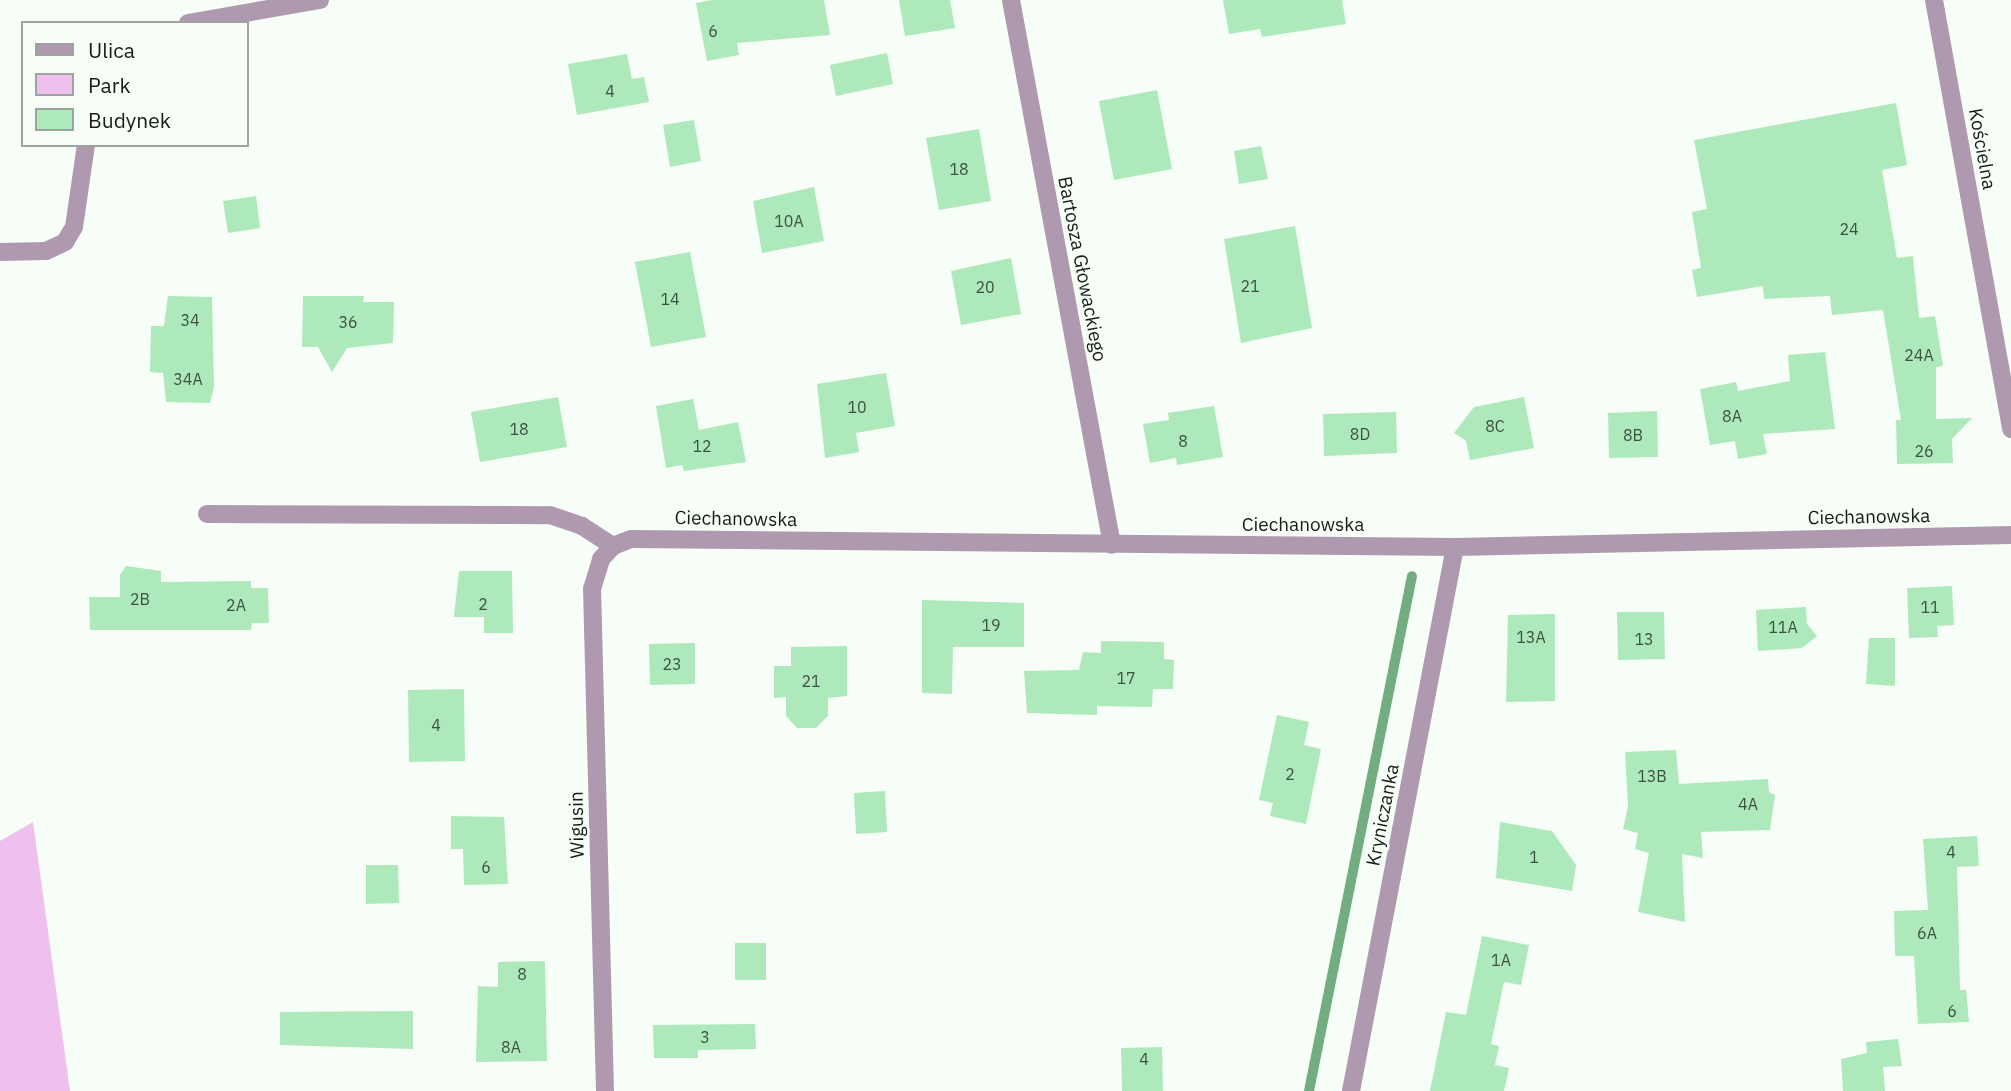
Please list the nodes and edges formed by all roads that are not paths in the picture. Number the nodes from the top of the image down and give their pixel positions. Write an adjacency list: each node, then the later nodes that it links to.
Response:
1 (320, 0): 4 (street)
2 (1011, 0): 10 (street, Bartosza Głowackiego)
3 (1934, 0): 7 (street, Kościelna)
4 (199, 21)
5 (85, 151): 6 (street)
6 (0, 252)
7 (2011, 429)
8 (207, 513): 12 (street)
9 (2011, 535): 11 (street, Ciechanowska)
10 (1112, 545): 11 (street, Ciechanowska); 12 (street, Ciechanowska)
11 (1455, 547): 14 (street, Kryniczanka)
12 (607, 552): 13 (street, Wigusin)
13 (605, 1091)
14 (1351, 1091)

